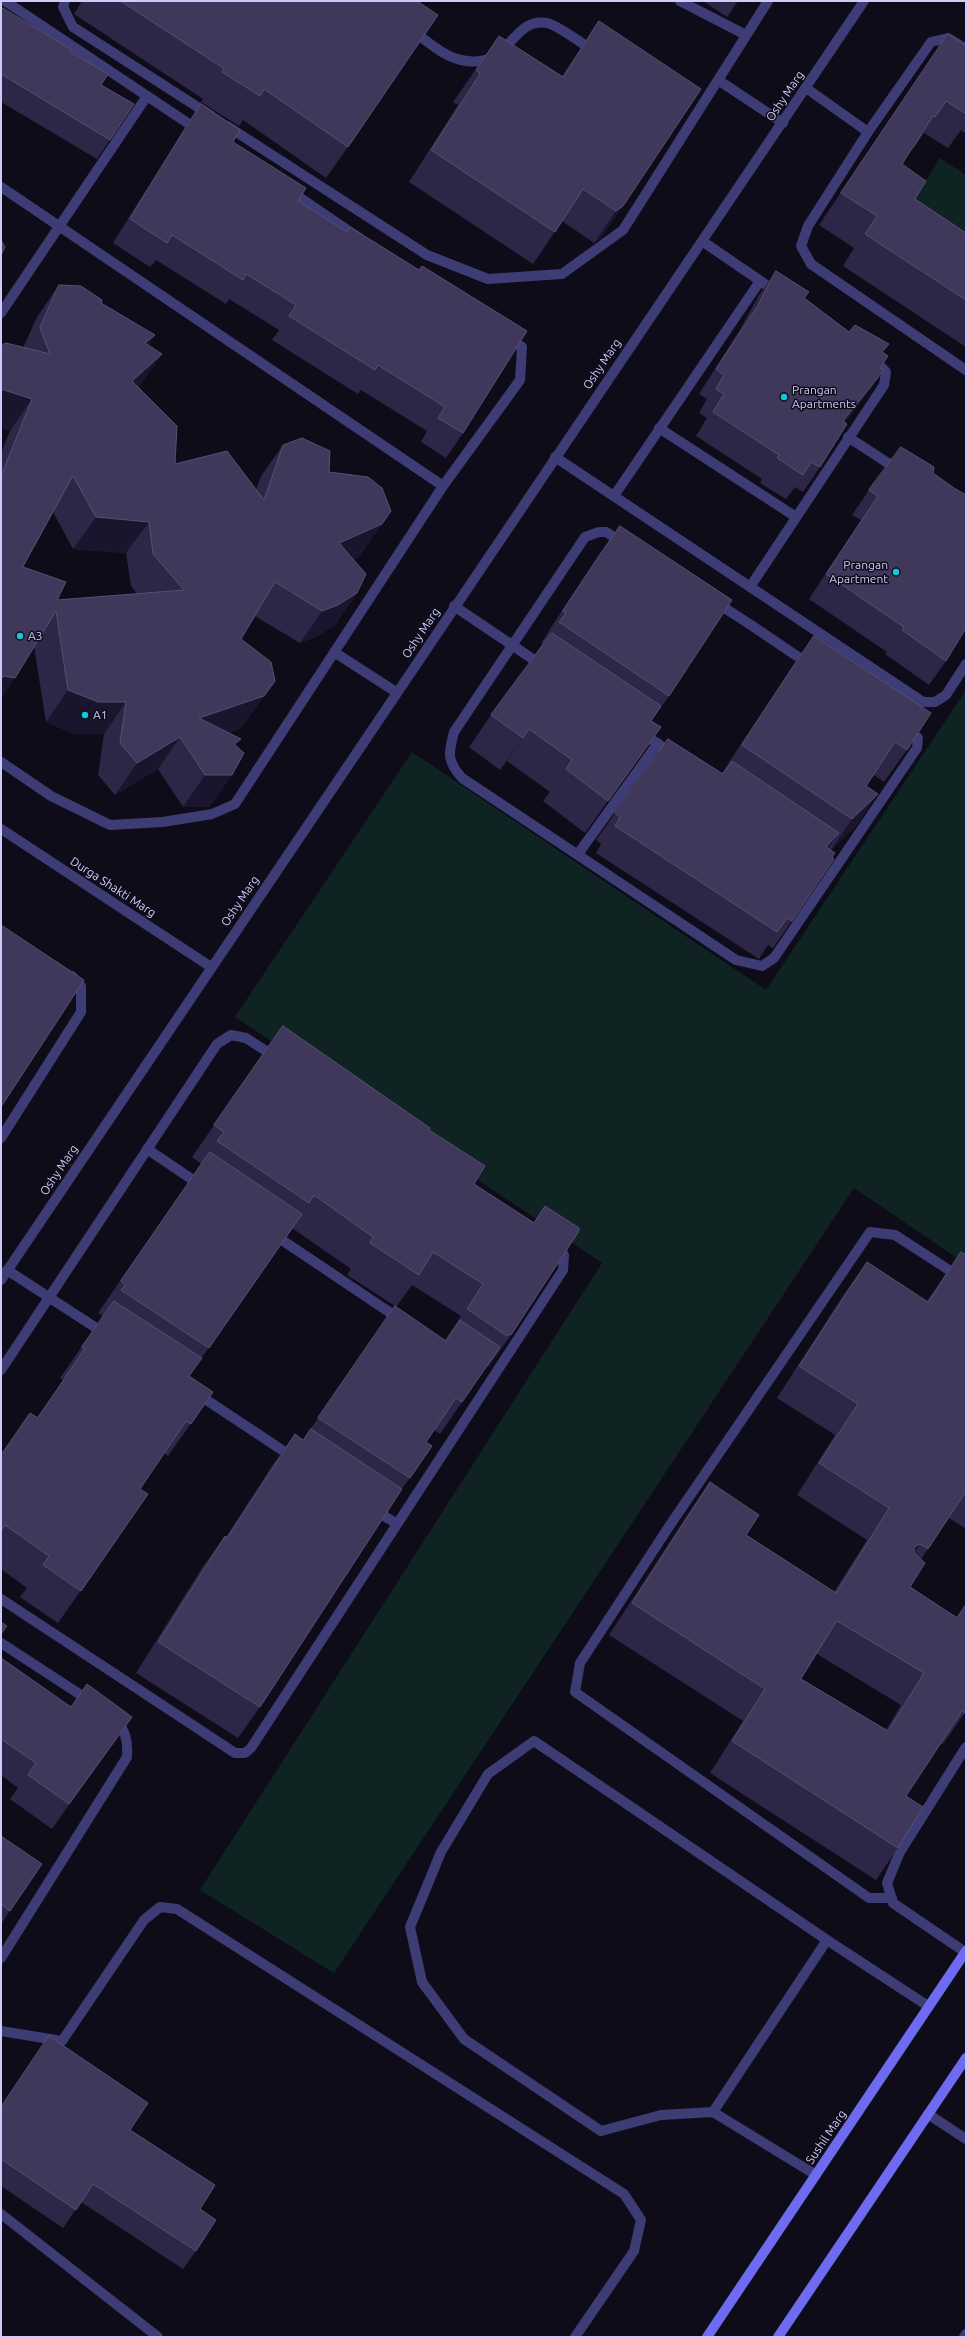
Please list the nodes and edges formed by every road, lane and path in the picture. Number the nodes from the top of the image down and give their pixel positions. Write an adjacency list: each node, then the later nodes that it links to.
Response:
1 (5, 1): 12 (street)
2 (65, 1): 10 (street)
3 (680, 1): 7 (street)
4 (768, 1): 7 (street)
5 (864, 1): 11 (street, Oshy Marg)
6 (403, 23): 9 (street)
7 (746, 35): 10 (street)
8 (966, 49): 14 (street)
9 (602, 56)
10 (718, 80): 13 (street)
11 (806, 88): 13 (street, Oshy Marg); 14 (street)
12 (147, 96): 15 (street); 18 (street)
13 (783, 123): 19 (street, Oshy Marg)
14 (868, 132): 26 (street)
15 (206, 135)
16 (279, 184): 20 (street)
17 (1, 188): 18 (street)
18 (60, 227): 23 (street); 31 (street)
19 (702, 241): 21 (street); 29 (street, Oshy Marg)
20 (371, 245)
21 (760, 281): 22 (street); 27 (street)
22 (786, 298)
23 (1, 313)
24 (496, 329): 31 (street)
25 (862, 350): 28 (street)
26 (964, 364)
27 (659, 428): 32 (street); 33 (street)
28 (848, 438): 30 (street); 33 (street)
29 (555, 457): 32 (street); 35 (street, Oshy Marg)
30 (907, 476)
31 (443, 486): 37 (street)
32 (614, 496): 34 (street)
33 (796, 517): 34 (street)
34 (750, 587): 38 (street)
35 (454, 606): 36 (street); 40 (street, Oshy Marg)
36 (512, 645): 39 (street); 46 (street); 46 (street)
37 (334, 652): 40 (street); 44 (street)
38 (966, 664)
39 (552, 672)
40 (396, 692): 47 (street, Oshy Marg)
41 (631, 725): 42 (street)
42 (658, 743): 43 (street); 46 (street)
43 (683, 761)
44 (1, 762)
45 (1, 829): 47 (street, Durga Shakti Marg)
46 (578, 854)
47 (211, 967): 55 (street, Oshy Marg)
48 (68, 970): 50 (street)
49 (286, 1064): 51 (street)
50 (1, 1138)
51 (147, 1149): 52 (street); 58 (street)
52 (213, 1194)
53 (266, 1229): 59 (street)
54 (549, 1237): 65 (street)
55 (7, 1270): 56 (street, Oshy Marg); 58 (street)
56 (1, 1280)
57 (966, 1281): 69 (street)
58 (49, 1297): 60 (street); 61 (street)
59 (412, 1327)
60 (116, 1341)
61 (1, 1370)
62 (189, 1389): 63 (street)
63 (303, 1463)
64 (363, 1503): 65 (street)
65 (397, 1524): 66 (street)
66 (1, 1600)
67 (1, 1644): 72 (street)
68 (966, 1747): 69 (street)
69 (892, 1898): 71 (street)
70 (826, 1940): 73 (street); 76 (street); 76 (street)
71 (965, 1952): 73 (street, Sushil Marg)
72 (1, 1958)
73 (928, 2006): 79 (street, Sushil Marg)
74 (1, 2031): 83 (street)
75 (966, 2058): 77 (street)
76 (714, 2112): 79 (street)
77 (928, 2114): 78 (street); 85 (street)
78 (966, 2139)
79 (816, 2175): 84 (street, Sushil Marg)
80 (1, 2214): 82 (street)
81 (966, 2334): 86 (street)
82 (158, 2337)
83 (575, 2337)
84 (707, 2337)
85 (778, 2337)
86 (964, 2337)

